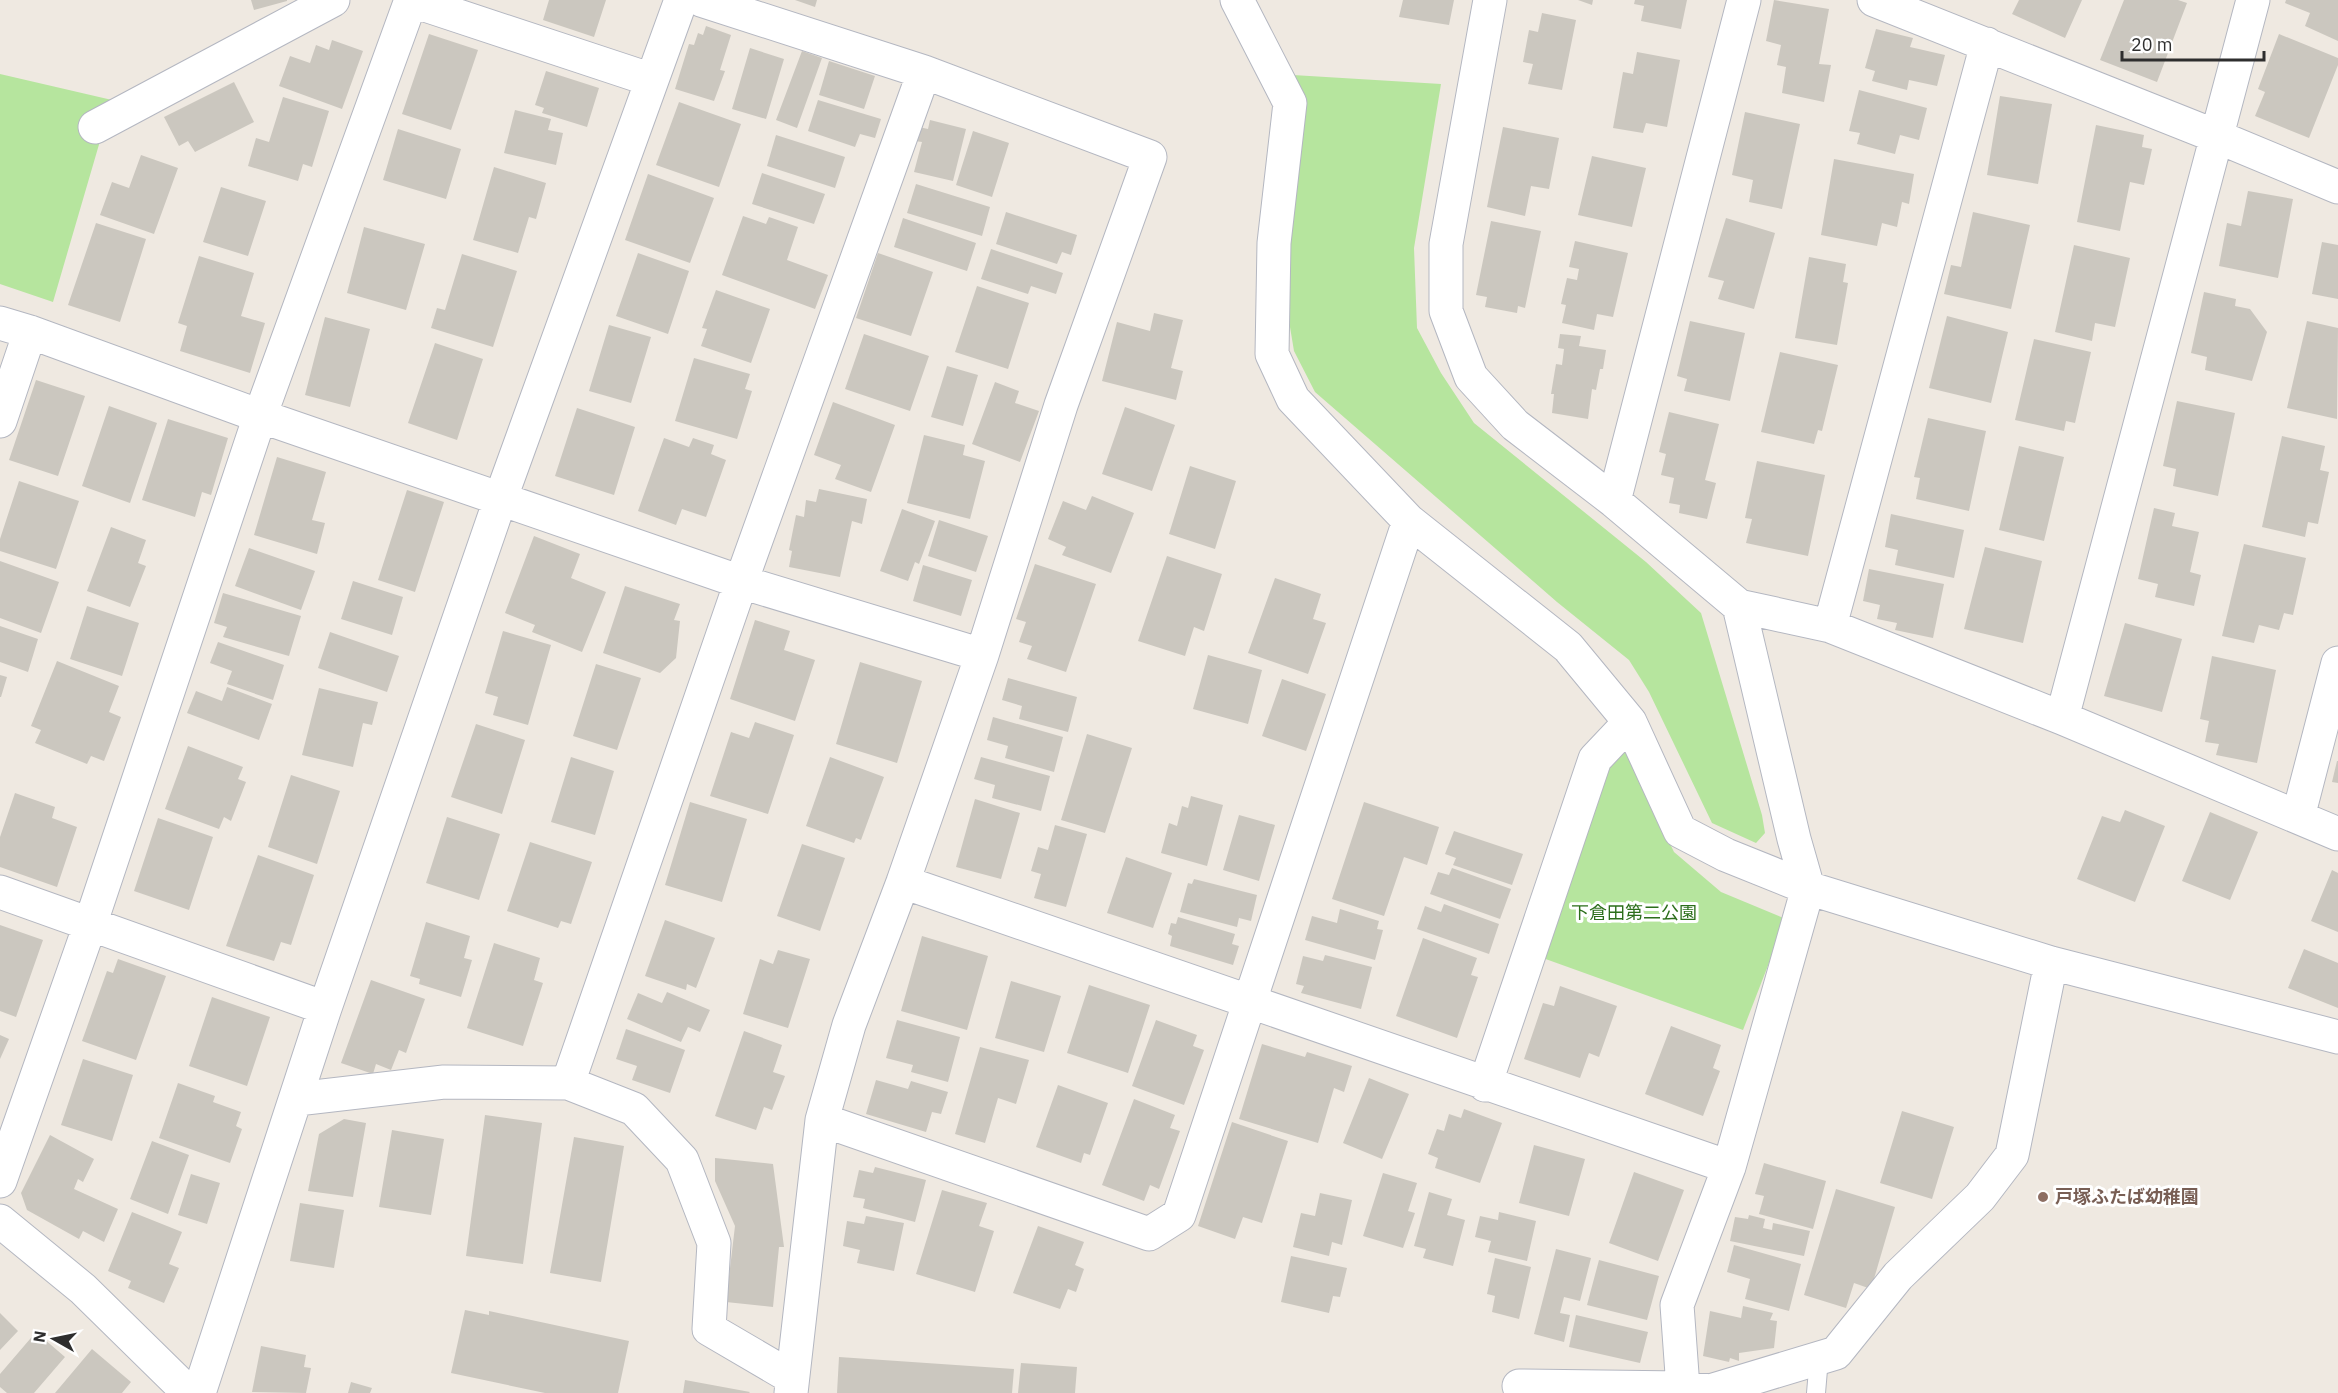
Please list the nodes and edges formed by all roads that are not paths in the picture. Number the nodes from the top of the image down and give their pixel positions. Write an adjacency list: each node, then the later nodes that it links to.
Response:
1 (333, 0): 13 (street)
2 (410, 0): 12 (street); 17 (street)
3 (681, 0): 12 (street)
4 (701, 0): 11 (street)
5 (1237, 0): 21 (street)
6 (1490, 0): 20 (street)
7 (1744, 0): 20 (street)
8 (1874, 0): 10 (street)
9 (2253, 0): 14 (street)
10 (1987, 44): 14 (street); 24 (street)
11 (924, 72): 22 (street); 25 (street)
12 (652, 81): 19 (street)
13 (95, 127)
14 (2218, 137): 15 (street); 27 (street)
15 (2338, 187)
16 (15, 327): 17 (street); 18 (street)
17 (260, 417): 19 (street); 34 (street)
18 (0, 421)
19 (500, 500): 22 (street); 37 (street)
20 (1614, 501): 23 (street)
21 (1409, 521): 28 (street); 36 (street)
22 (741, 582): 25 (street); 39 (street)
23 (1740, 606): 24 (street); 32 (street)
24 (1830, 627): 27 (street)
25 (982, 655): 31 (street)
26 (2338, 663): 29 (street)
27 (2062, 718): 29 (street)
28 (1630, 722): 32 (street); 40 (street)
29 (2298, 817): 30 (street)
30 (2338, 834)
31 (903, 882): 36 (street); 42 (street)
32 (1808, 888): 35 (street); 43 (street)
33 (0, 892): 34 (street)
34 (90, 925): 37 (street); 44 (street)
35 (2051, 963): 38 (street); 46 (street)
36 (1249, 1003): 40 (street); 42 (street)
37 (325, 1008): 41 (street)
38 (2338, 1037)
39 (568, 1083): 41 (street); 47 (street)
40 (1485, 1084): 43 (street)
41 (297, 1099): 51 (street)
42 (822, 1120): 47 (street)
43 (1729, 1167): 49 (street)
44 (0, 1181)
45 (0, 1221): 50 (street)
46 (1820, 1358): 49 (street); 52 (lane)
47 (791, 1385)
48 (1519, 1386): 49 (street)
49 (1701, 1391)
50 (189, 1393)
51 (199, 1393)
52 (1816, 1393)

